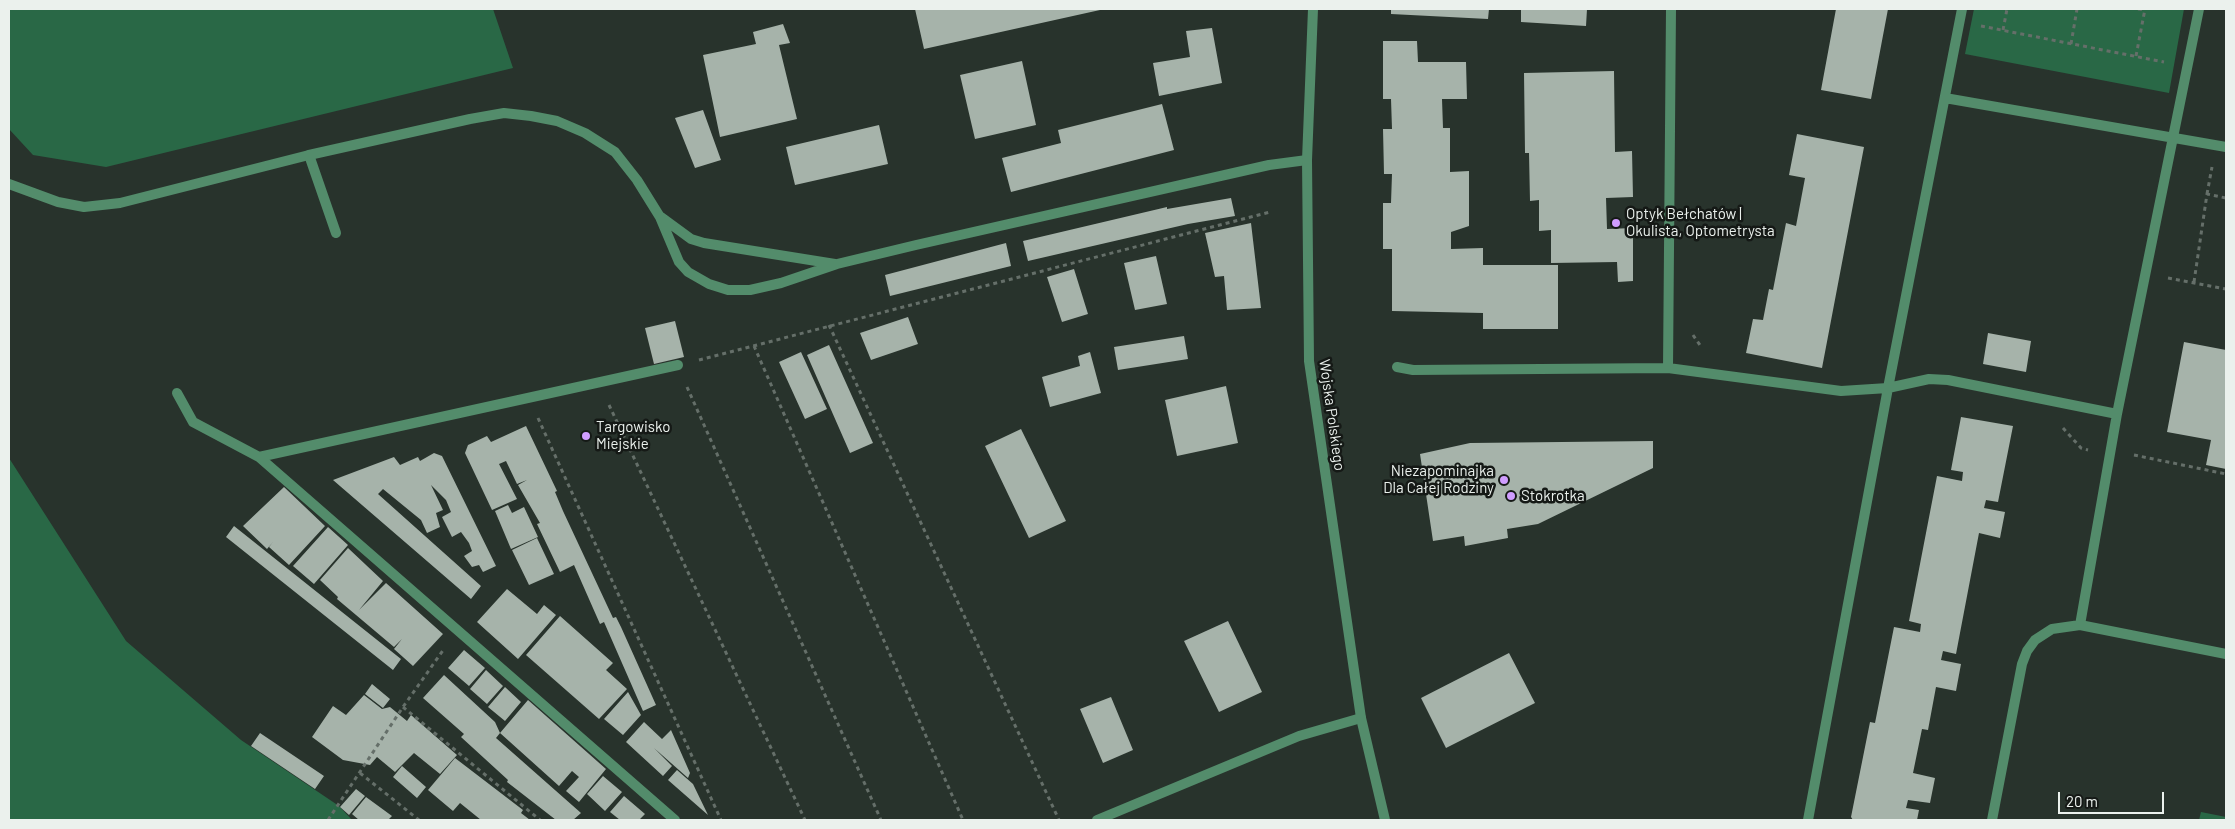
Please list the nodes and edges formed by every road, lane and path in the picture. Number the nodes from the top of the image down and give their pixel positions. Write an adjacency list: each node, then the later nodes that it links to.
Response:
1 (1313, 9): 18 (street, Wojska Polskiego)
2 (1671, 9): 36 (street)
3 (1962, 9): 9 (street)
4 (2007, 9): 10 (path)
5 (2077, 9): 11 (path)
6 (2138, 9): 7 (path)
7 (2145, 9): 12 (path)
8 (2199, 9): 13 (street)
9 (1960, 22): 10 (path); 14 (street)
10 (2003, 30): 11 (path)
11 (2071, 44): 12 (path)
12 (2136, 56): 13 (path)
13 (2187, 66): 15 (street)
14 (1945, 98): 15 (street); 38 (street)
15 (2173, 137): 16 (street); 41 (street)
16 (2226, 147)
17 (309, 155): 20 (street); 24 (street); 25 (street)
18 (1307, 160): 26 (street); 50 (street, Wojska Polskiego)
19 (2213, 162): 21 (path)
20 (9, 184)
21 (2207, 194): 22 (path); 28 (path)
22 (2226, 198)
23 (1270, 212): 30 (path)
24 (660, 217): 26 (street); 26 (street)
25 (336, 233)
26 (837, 264)
27 (2160, 276): 28 (path)
28 (2194, 282): 29 (path)
29 (2226, 289)
30 (830, 325): 32 (path); 60 (path)
31 (1692, 332): 33 (path)
32 (754, 346): 34 (path); 59 (path)
33 (1704, 349)
34 (678, 365): 37 (street); 58 (path)
35 (1397, 367): 36 (street)
36 (1668, 368): 38 (street)
37 (598, 382): 40 (street); 57 (path)
38 (1888, 388): 41 (street); 63 (street)
39 (177, 393): 44 (street)
40 (529, 397): 44 (street); 56 (path)
41 (2117, 414): 43 (street)
42 (2059, 425): 43 (path)
43 (2111, 453): 45 (path); 46 (street)
44 (258, 456): 47 (street)
45 (2226, 474)
46 (2080, 625): 48 (street); 64 (street)
47 (458, 630): 49 (path); 55 (street)
48 (2226, 654)
49 (403, 707): 51 (path); 54 (path)
50 (1361, 718): 61 (street); 62 (street, Wojska Polskiego)
51 (360, 774): 52 (path); 53 (path)
52 (328, 820)
53 (419, 820)
54 (540, 820)
55 (675, 820)
56 (721, 820)
57 (805, 820)
58 (881, 820)
59 (963, 820)
60 (1059, 820)
61 (1098, 820)
62 (1385, 820)
63 (1808, 820)
64 (1992, 820)

